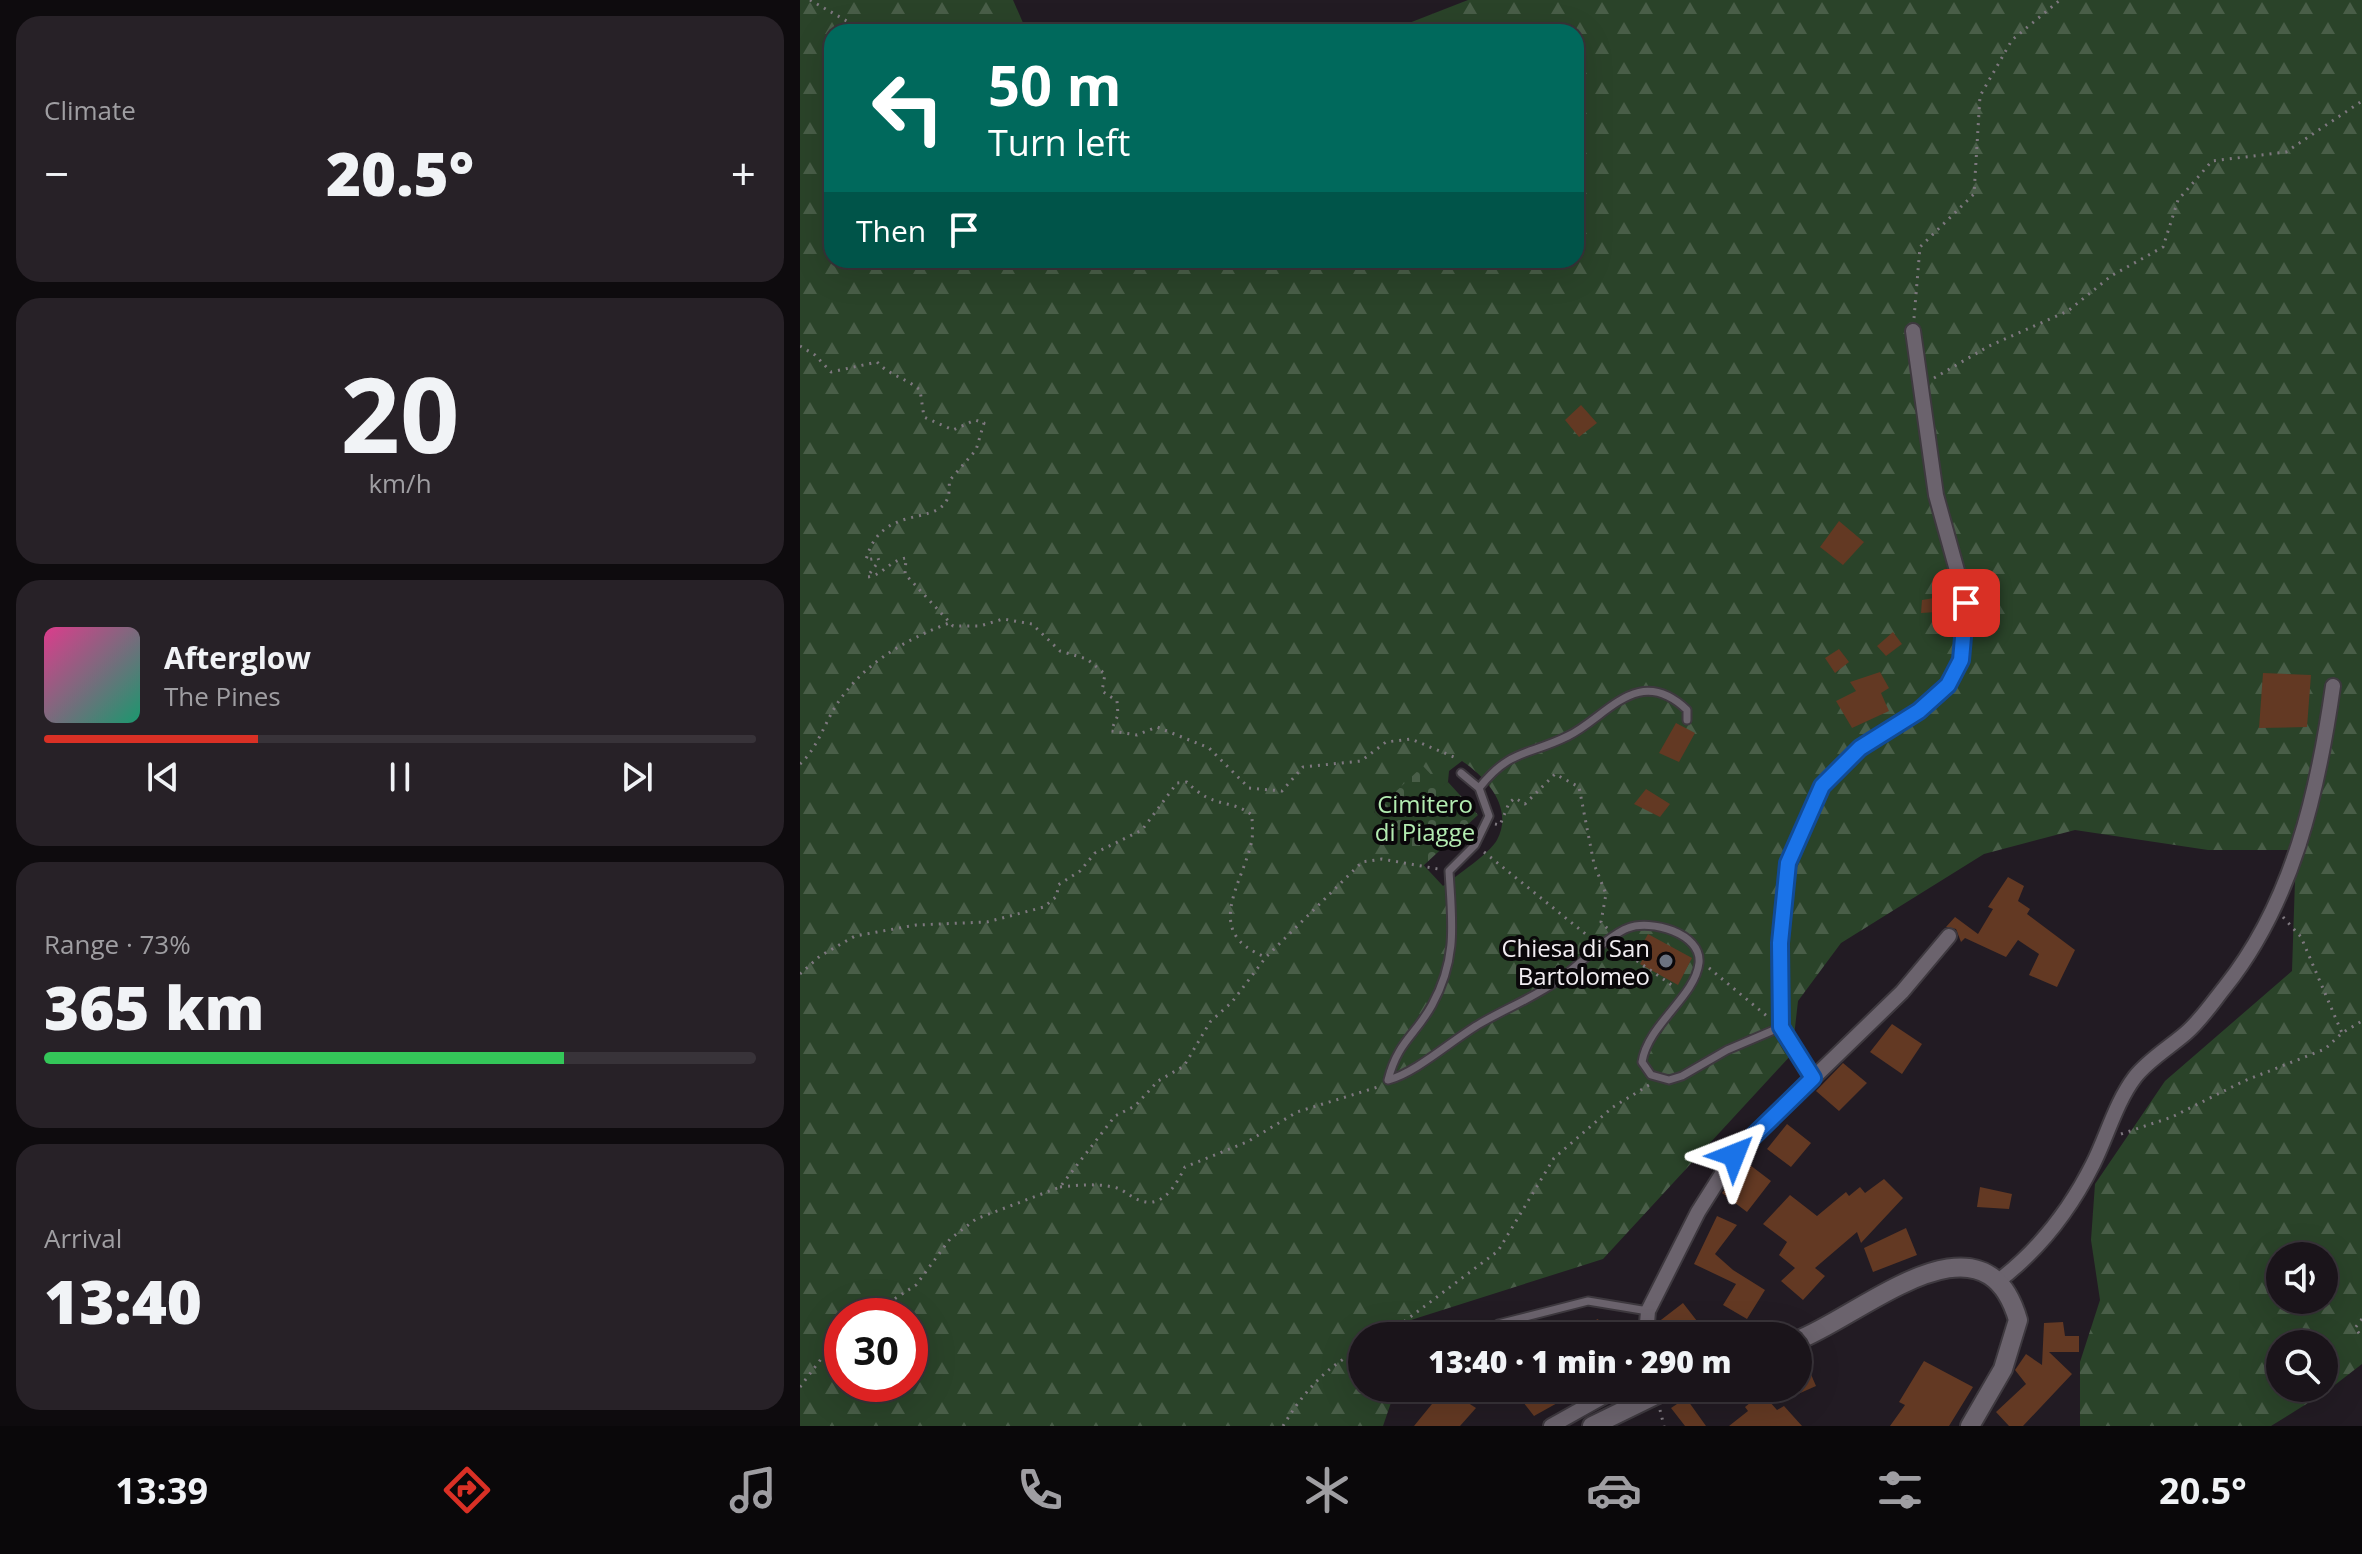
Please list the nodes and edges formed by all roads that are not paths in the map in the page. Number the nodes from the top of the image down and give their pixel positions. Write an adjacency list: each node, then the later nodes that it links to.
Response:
1 (1913, 331): 7 (street)
2 (2333, 686): 9 (street)
3 (1687, 720): 5 (lane)
4 (1461, 773): 5 (lane)
5 (1479, 788): 7 (lane)
6 (1949, 936): 8 (street)
7 (1781, 1027): 8 (street)
8 (1813, 1078): 10 (street)
9 (1997, 1282): 13 (street); 18 (street)
10 (1648, 1311): 11 (lane); 12 (street)
11 (1506, 1322)
12 (1647, 1322)
13 (1812, 1332)
14 (1594, 1402): 16 (street)
15 (1641, 1402): 17 (street)
16 (1551, 1426)
17 (1592, 1426)
18 (1970, 1426)

